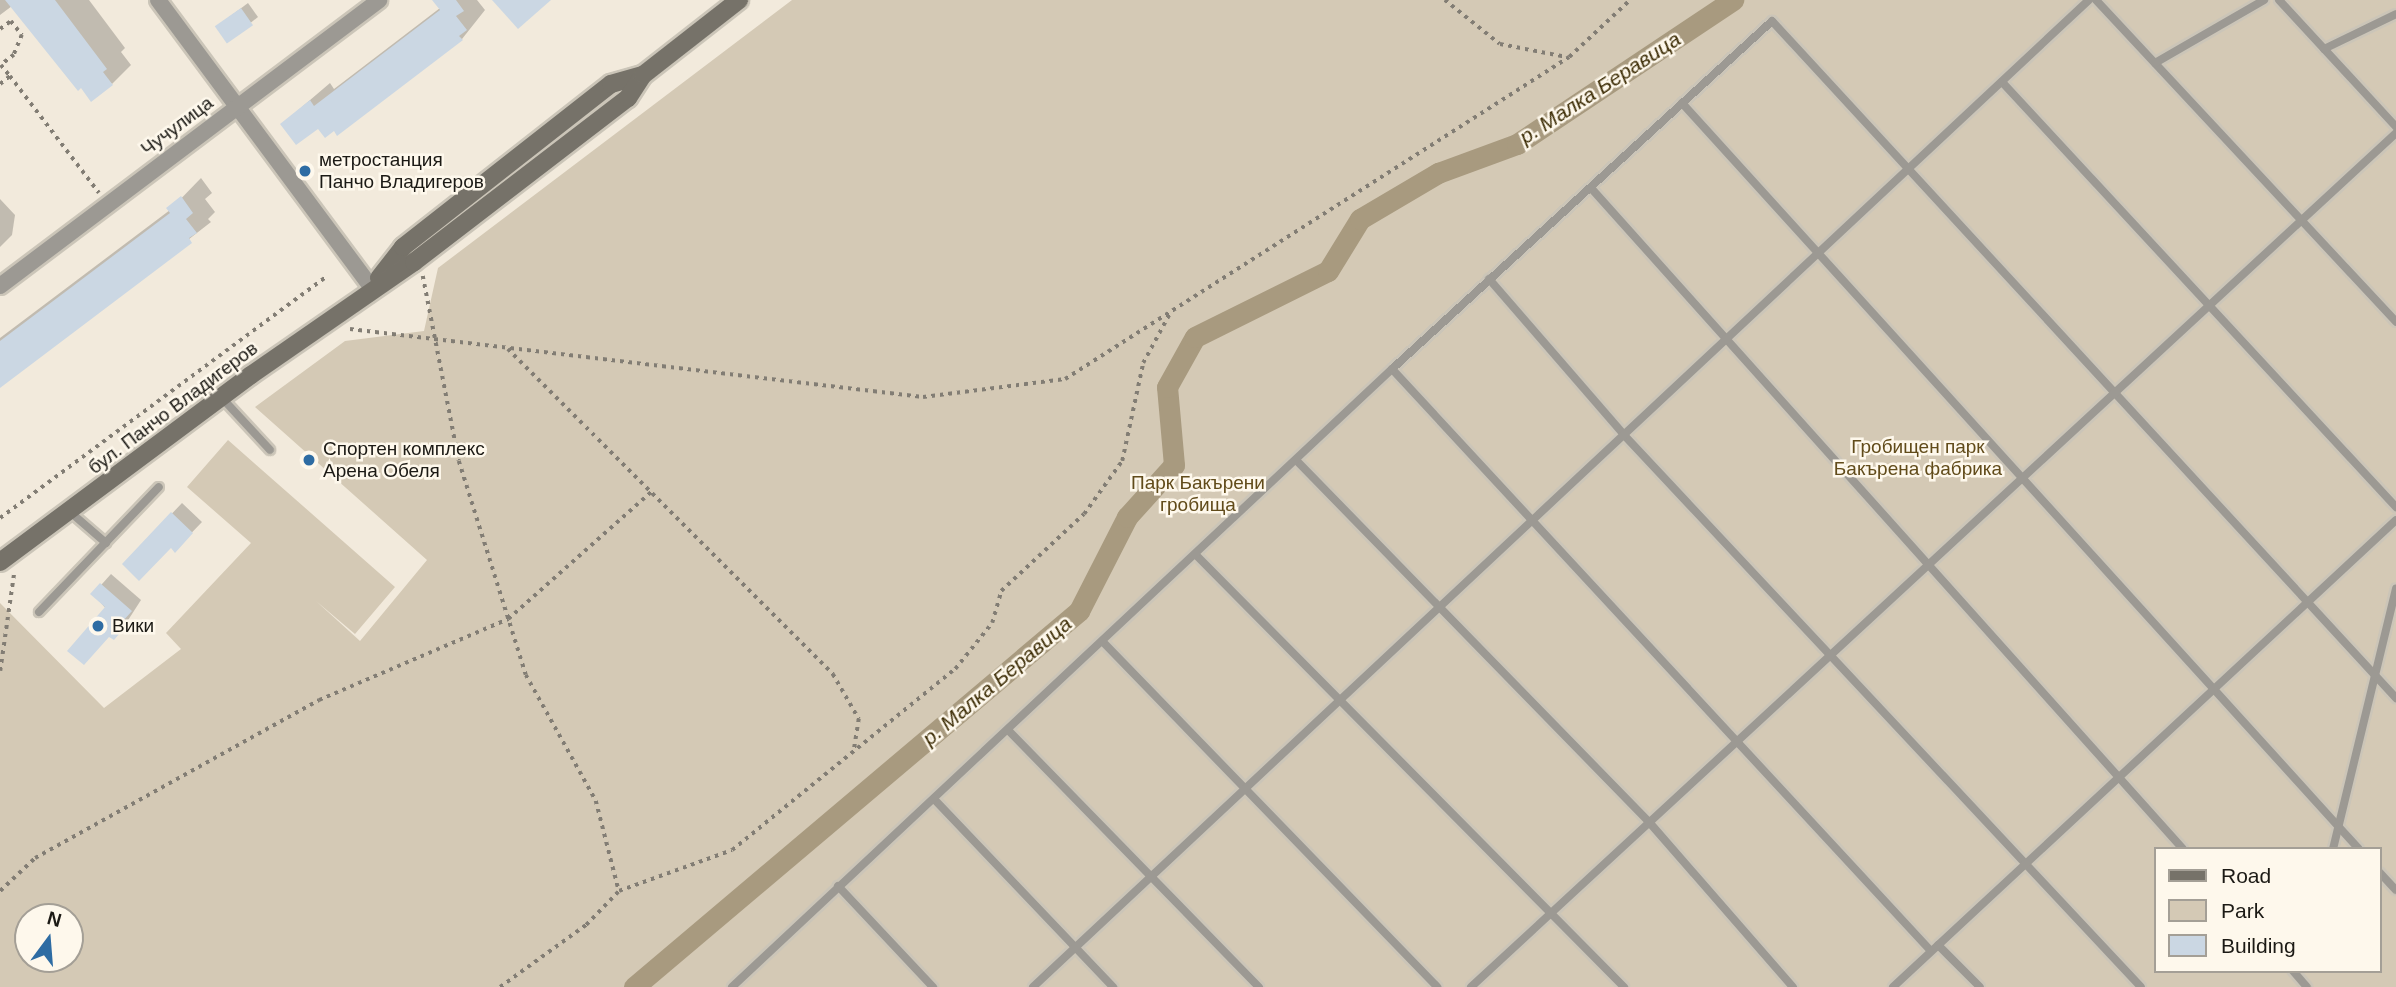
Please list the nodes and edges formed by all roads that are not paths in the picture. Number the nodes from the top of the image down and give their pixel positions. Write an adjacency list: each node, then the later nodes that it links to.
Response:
1 (158, 0): 13 (street)
2 (379, 0): 13 (street, Чучулица)
3 (739, 0): 22 (street, бул. Панчо Владигеров)
4 (2089, 0): 11 (lane)
5 (2096, 0): 10 (lane)
6 (2264, 0): 10 (lane)
7 (2279, 0): 9 (lane)
8 (2396, 14): 9 (lane)
9 (2324, 50): 14 (lane)
10 (2155, 64): 18 (lane)
11 (2002, 82): 16 (lane); 23 (lane)
12 (1682, 103): 16 (lane); 17 (lane); 19 (lane)
13 (238, 106): 21 (street, Чучулица); 22 (street)
14 (2396, 127)
15 (2396, 133): 18 (lane)
16 (1908, 169): 19 (lane); 27 (lane)
17 (1591, 188): 20 (lane); 25 (lane)
18 (2301, 220): 23 (lane); 24 (lane)
19 (1818, 254): 25 (lane); 32 (lane)
20 (1489, 279): 26 (lane); 29 (lane)
21 (0, 286)
22 (372, 288): 28 (street, бул. Панчо Владигеров)
23 (2210, 304): 27 (lane); 34 (lane)
24 (2396, 322)
25 (1726, 339): 29 (lane); 40 (lane)
26 (1392, 369): 31 (lane); 36 (lane)
27 (2113, 394): 32 (lane); 43 (lane)
28 (221, 397): 30 (lane); 35 (street, бул. Панчо Владигеров)
29 (1624, 435): 36 (lane); 47 (lane)
30 (270, 450)
31 (1296, 460): 39 (lane); 44 (lane)
32 (2021, 478): 40 (lane); 49 (lane)
33 (159, 487): 38 (lane)
34 (2396, 507)
35 (69, 511): 38 (lane); 41 (street, бул. Панчо Владигеров)
36 (1532, 520): 44 (lane); 53 (lane)
37 (2396, 520): 43 (lane)
38 (106, 543): 45 (lane)
39 (1197, 556): 46 (lane); 51 (lane)
40 (1928, 565): 47 (lane); 54 (lane)
41 (7, 567)
42 (2396, 589): 48 (lane)
43 (2306, 603): 48 (lane); 49 (lane)
44 (1440, 607): 51 (lane); 57 (lane)
45 (39, 612)
46 (1104, 643): 52 (lane); 55 (lane)
47 (1830, 655): 53 (lane); 62 (lane)
48 (2375, 676): 50 (lane); 58 (lane)
49 (2213, 690): 54 (lane); 58 (lane)
50 (2396, 698)
51 (1339, 700): 55 (lane); 67 (lane)
52 (1009, 731): 56 (lane); 64 (lane)
53 (1737, 742): 57 (lane); 69 (lane)
54 (2119, 777): 59 (lane); 62 (lane)
55 (1245, 789): 64 (lane); 76 (lane)
56 (934, 799): 65 (lane); 68 (lane)
57 (1649, 822): 67 (lane); 79 (lane)
58 (2339, 826): 60 (lane); 61 (lane)
59 (2181, 847)
60 (2334, 847)
61 (2357, 847)
62 (2026, 864): 69 (lane); 82 (lane)
63 (2382, 875): 66 (lane)
64 (1151, 876): 68 (lane); 75 (lane)
65 (838, 887): 71 (lane); 72 (lane)
66 (2396, 890)
67 (1551, 913): 77 (lane); 78 (lane)
68 (1075, 947): 73 (lane); 74 (lane)
69 (1935, 948): 80 (lane); 81 (lane)
70 (2298, 977): 83 (lane)
71 (734, 986)
72 (933, 987)
73 (1032, 987)
74 (1113, 987)
75 (1259, 987)
76 (1437, 987)
77 (1471, 987)
78 (1624, 987)
79 (1793, 987)
80 (1893, 987)
81 (1980, 987)
82 (2141, 987)
83 (2308, 987)

